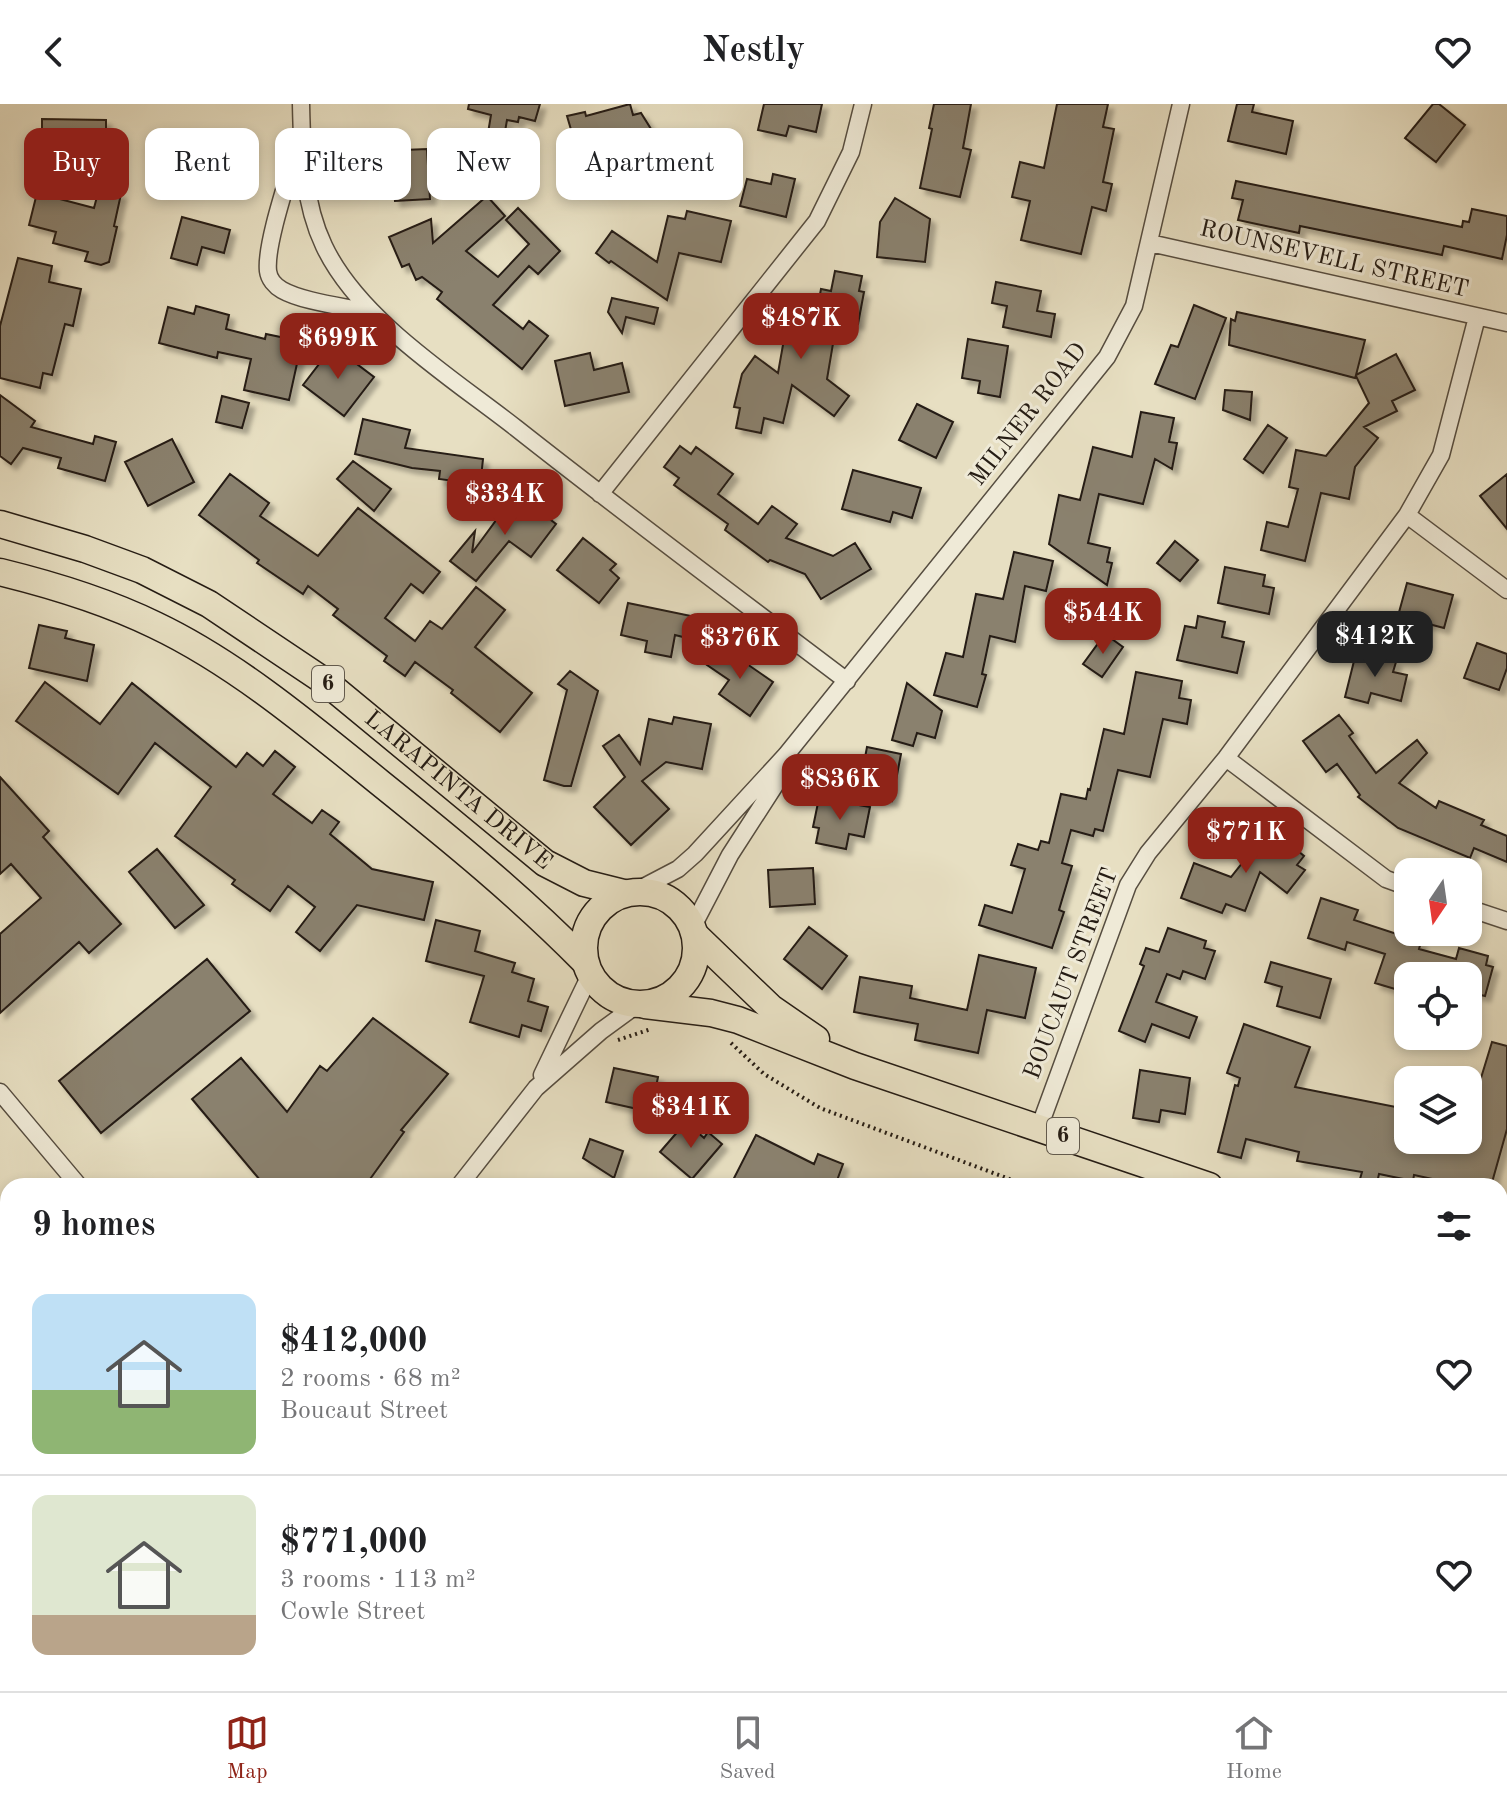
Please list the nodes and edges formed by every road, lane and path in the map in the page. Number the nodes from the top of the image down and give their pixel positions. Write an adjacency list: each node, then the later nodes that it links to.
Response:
1 (301, 104): 4 (street)
2 (863, 104): 11 (street)
3 (1181, 104): 7 (street, MILNER ROAD)
4 (302, 128)
5 (283, 200): 8 (street)
6 (310, 200): 8 (street)
7 (1150, 243): 9 (street, ROUNSEVELL STREET); 16 (street, MILNER ROAD)
8 (374, 313): 11 (street)
9 (1477, 317): 10 (street, ROUNSEVELL STREET); 12 (street, BOUCAUT STREET)
10 (1507, 323)
11 (600, 494): 16 (street)
12 (1407, 515): 15 (street); 18 (street, BOUCAUT STREET)
13 (0, 524): 20 (main road, LARAPINTA DRIVE / 6)
14 (0, 572): 24 (main road, LARAPINTA DRIVE / 6)
15 (1507, 590)
16 (847, 681): 17 (street, MILNER ROAD)
17 (824, 711): 20 (street, MILNER ROAD); 23 (street, MILNER ROAD)
18 (1226, 758): 19 (street); 30 (street, BOUCAUT STREET)
19 (1394, 882)
20 (629, 893): 23 (main road, 6); 24 (main road)
21 (1482, 913): 22 (street)
22 (1507, 921)
23 (694, 931): 25 (main road); 27 (main road, 6)
24 (587, 968): 25 (main road, 6); 28 (street)
25 (641, 1004): 27 (main road, 6); 28 (street)
26 (764, 1074): 33 (path)
27 (918, 1086): 30 (main road, 6)
28 (536, 1088): 32 (street)
29 (0, 1092): 31 (street)
30 (1039, 1128): 34 (main road, 6)
31 (72, 1178)
32 (465, 1178)
33 (1007, 1178)
34 (1186, 1178)

